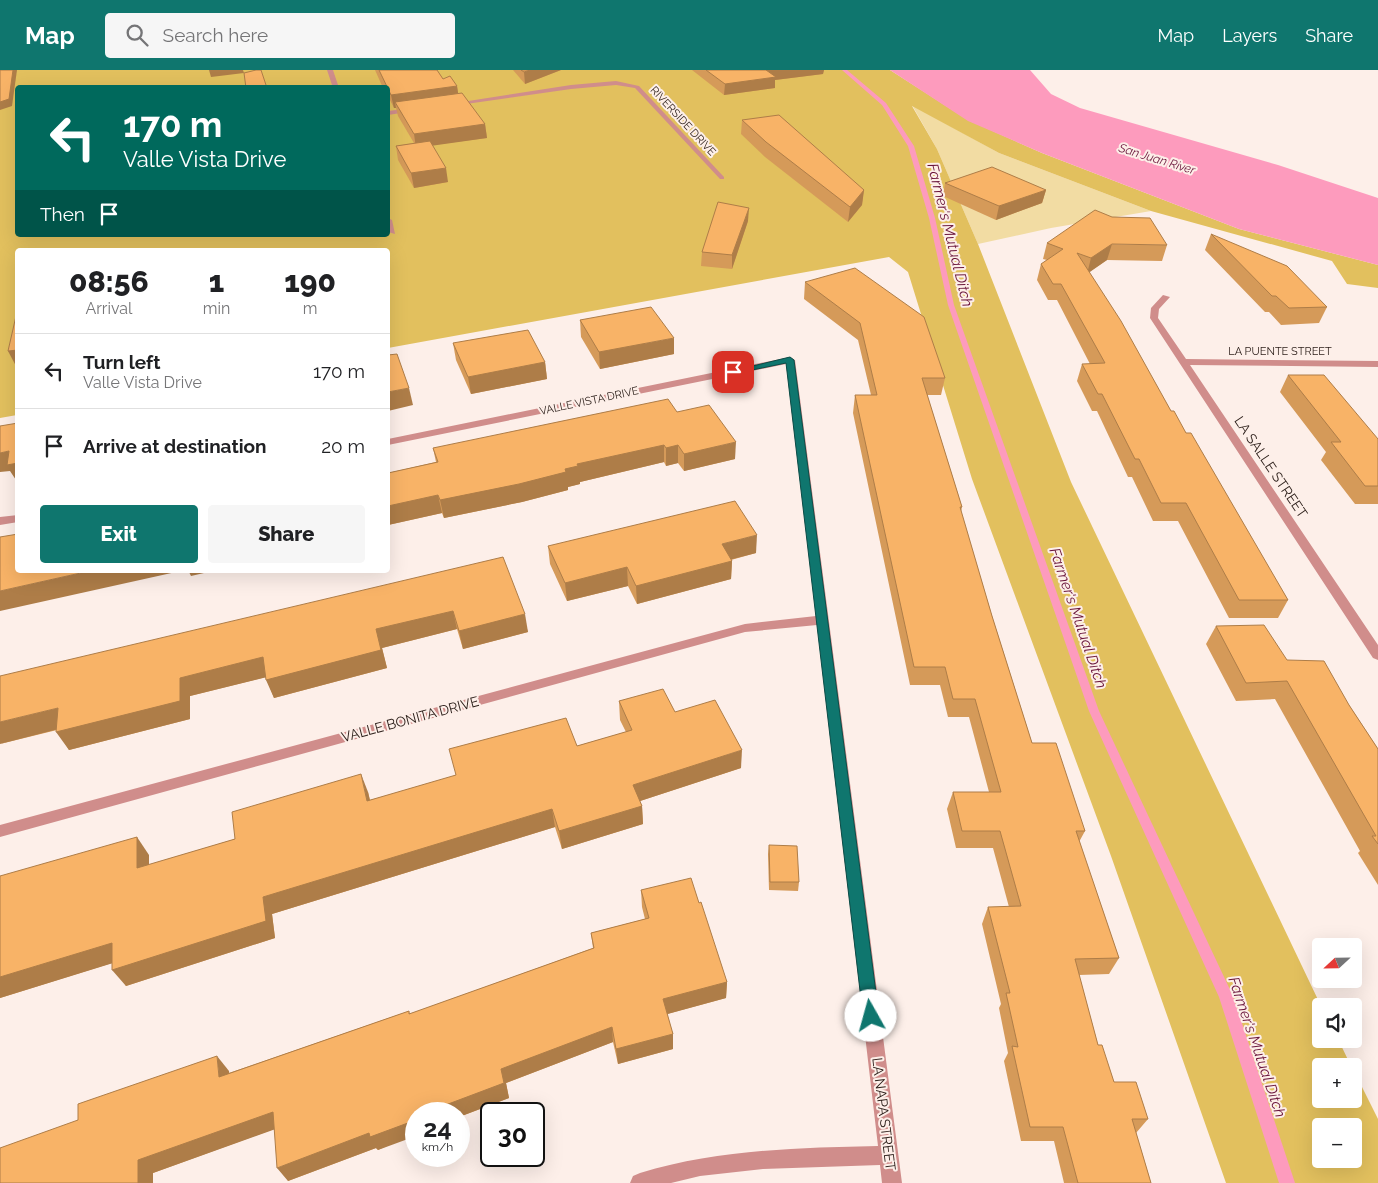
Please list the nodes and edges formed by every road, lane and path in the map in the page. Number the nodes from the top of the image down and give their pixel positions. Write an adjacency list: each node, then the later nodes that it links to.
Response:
1 (330, 70): 2 (street)
2 (335, 85)
3 (442, 106): 6 (street, RIVERSIDE DRIVE)
4 (424, 108): 5 (street)
5 (390, 113)
6 (722, 178)
7 (390, 226): 8 (street)
8 (392, 232)
9 (1166, 297): 11 (street, LA SALLE STREET)
10 (790, 360): 13 (street, VALLE VISTA DRIVE); 16 (street, LA NAPA STREET)
11 (1183, 362): 12 (street, LA PUENTE STREET); 17 (street, LA SALLE STREET)
12 (1378, 364)
13 (390, 442)
14 (15, 518): 15 (street)
15 (0, 521)
16 (821, 620): 18 (street, VALLE BONITA DRIVE); 19 (street, LA NAPA STREET)
17 (1378, 655)
18 (0, 830)
19 (889, 1155): 20 (street); 21 (street, LA NAPA STREET)
20 (640, 1183)
21 (892, 1183)

